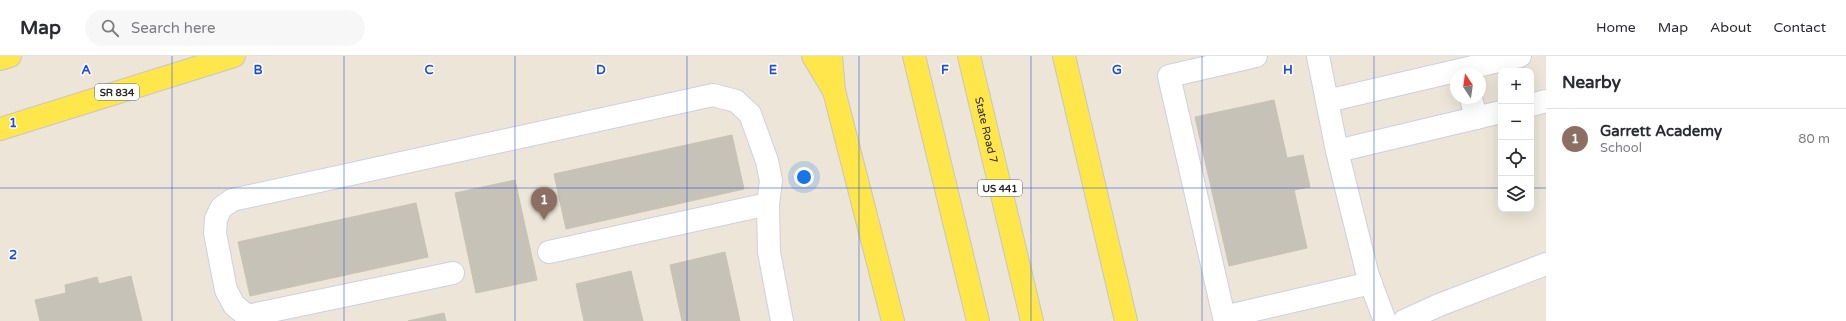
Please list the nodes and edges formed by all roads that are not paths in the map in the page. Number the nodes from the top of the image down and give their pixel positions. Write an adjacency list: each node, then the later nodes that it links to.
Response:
1 (10, 56): 11 (main road)
2 (234, 56): 19 (main road, SR 834)
3 (813, 56): 13 (main road)
4 (831, 56): 13 (main road)
5 (914, 56): 29 (main road)
6 (968, 56): 30 (main road, State Road 7 / US 441)
7 (1064, 56): 31 (main road)
8 (1255, 56): 25 (lane)
9 (1318, 56): 14 (lane)
10 (1520, 56): 12 (lane)
11 (0, 59)
12 (1465, 66): 14 (lane)
13 (834, 91): 28 (main road)
14 (1327, 101): 20 (lane)
15 (1546, 101): 16 (lane)
16 (1534, 104)
17 (1474, 108): 18 (lane); 20 (lane)
18 (1498, 112)
19 (0, 129)
20 (1337, 151): 25 (lane)
21 (768, 204): 22 (lane); 26 (lane); 27 (lane)
22 (549, 252)
23 (1546, 264): 33 (lane)
24 (453, 273): 26 (lane)
25 (1371, 283): 32 (lane)
26 (248, 318)
27 (782, 321)
28 (893, 321)
29 (978, 321)
30 (1032, 321)
31 (1126, 321)
32 (1385, 321)
33 (1404, 321)

